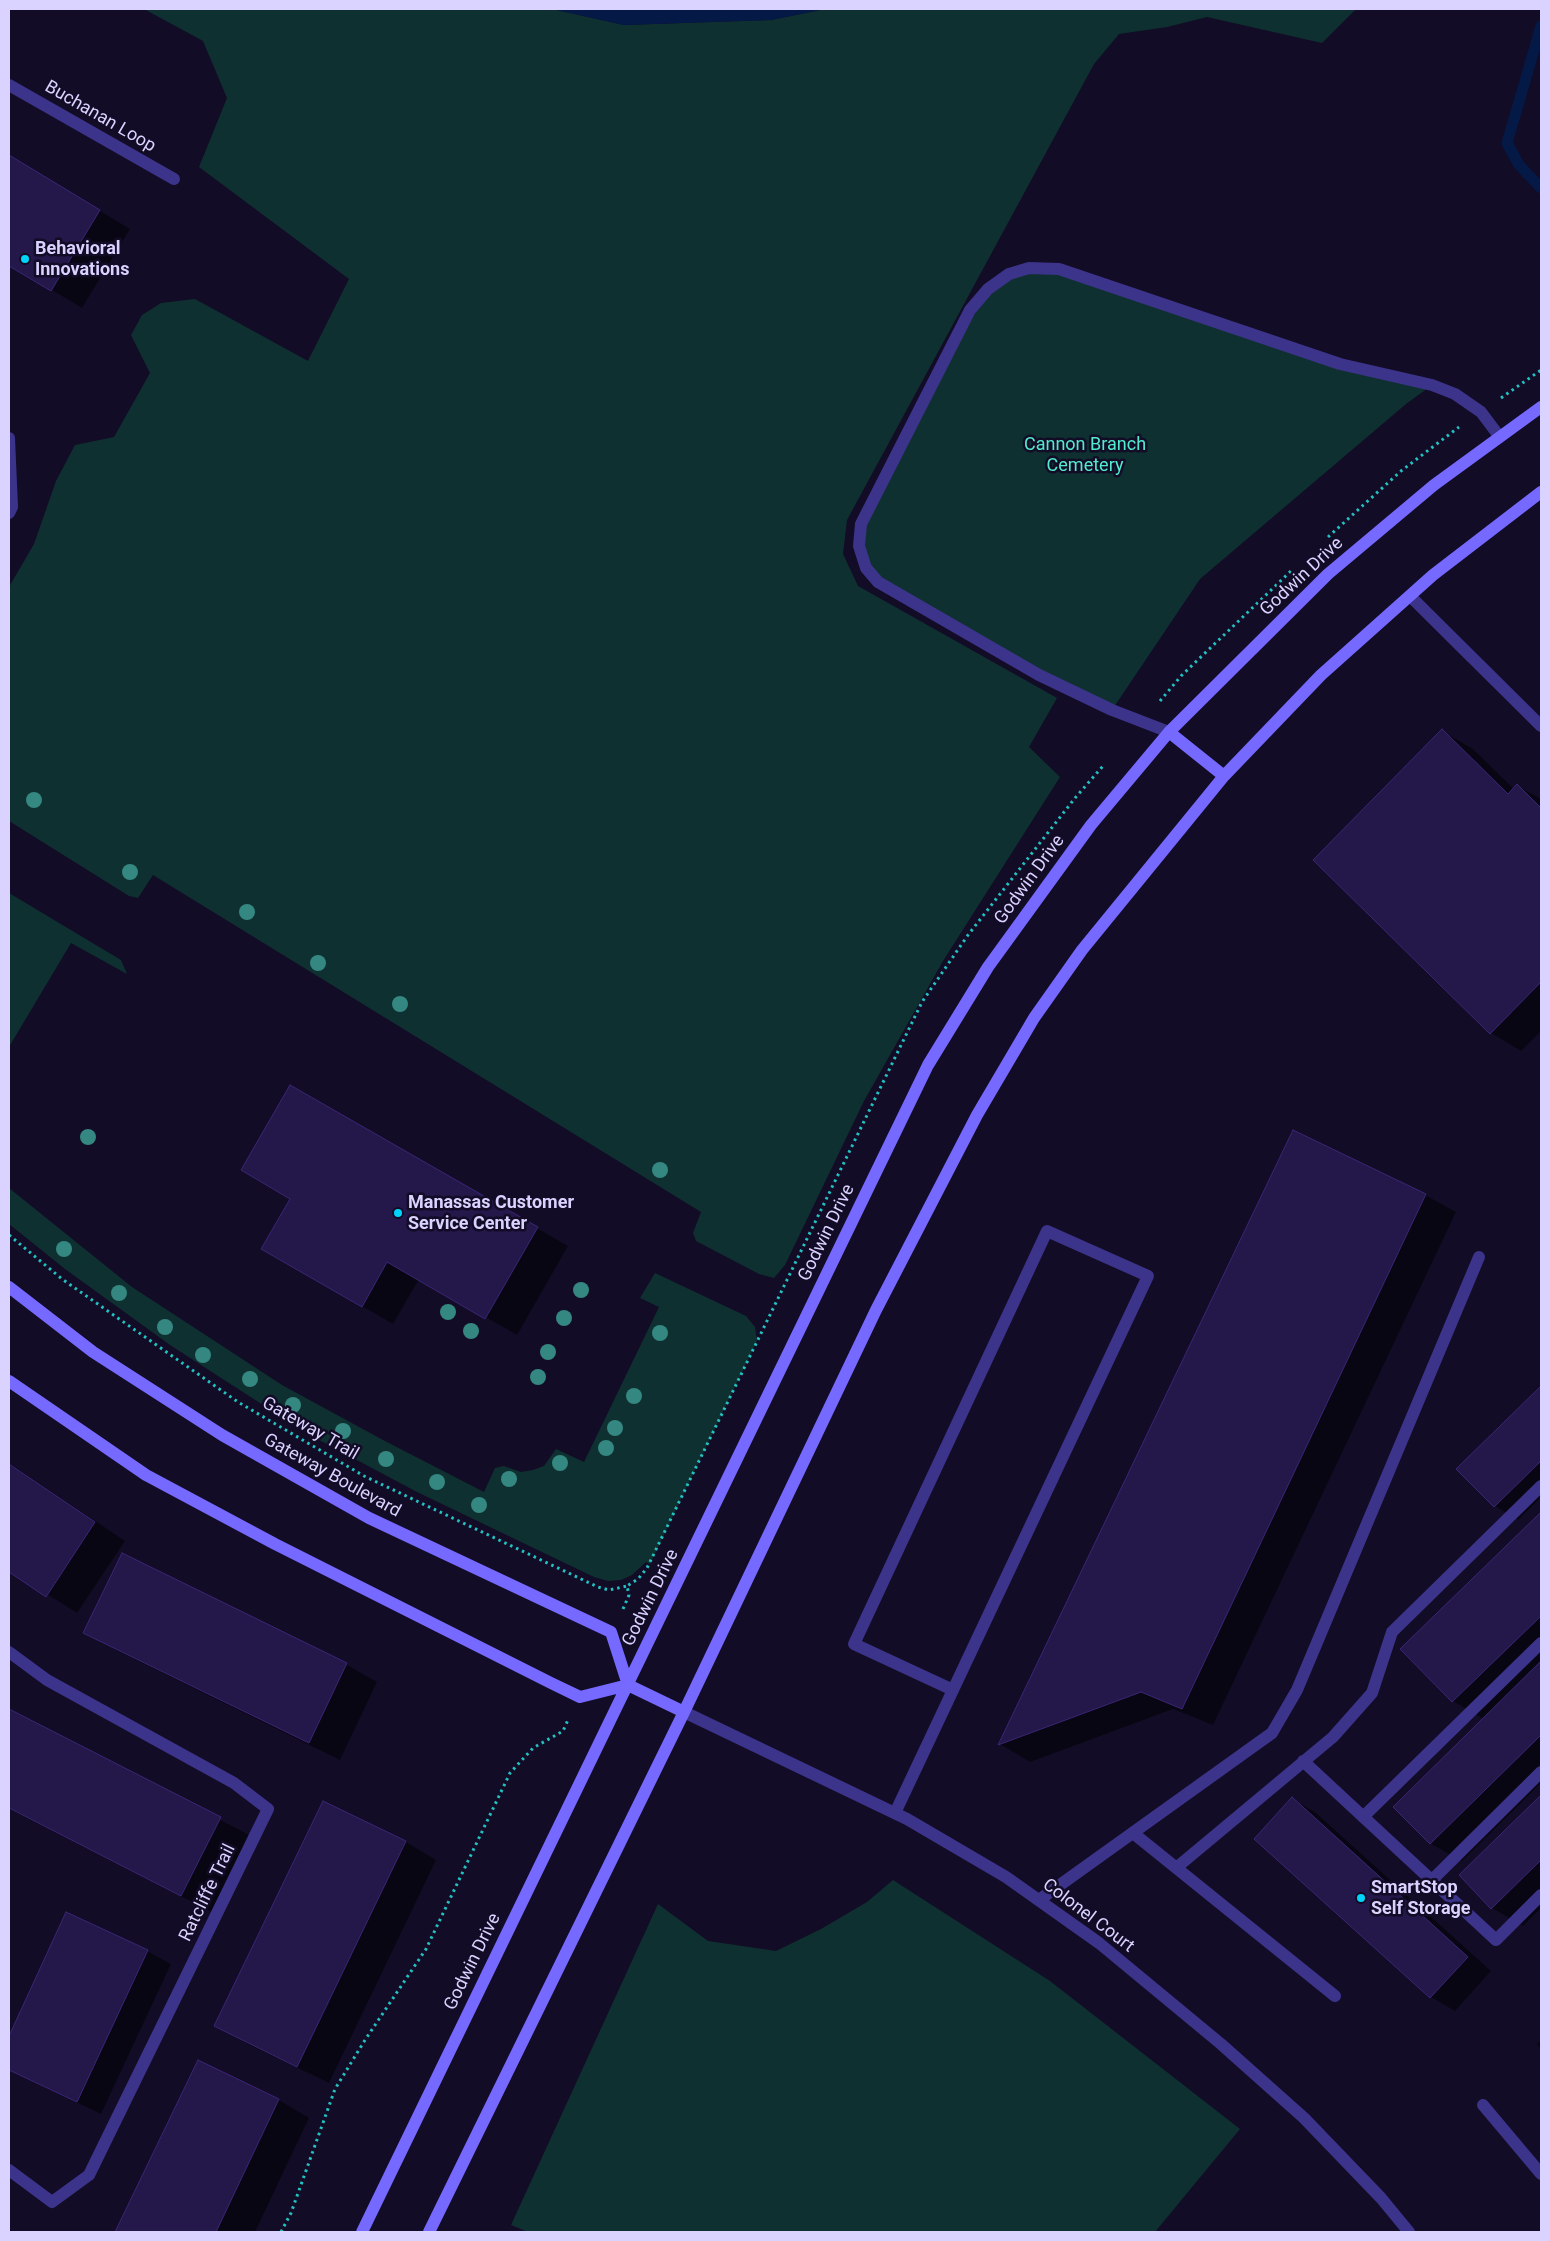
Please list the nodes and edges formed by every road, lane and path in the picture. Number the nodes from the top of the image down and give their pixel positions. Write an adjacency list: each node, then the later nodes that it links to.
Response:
1 (9, 85): 2 (street, Buchanan Loop)
2 (174, 179)
3 (1541, 407): 4 (street, Godwin Drive)
4 (1500, 436): 10 (street, Godwin Drive); 10 (street)
5 (9, 438): 7 (street)
6 (1541, 492): 8 (street)
7 (9, 513)
8 (1410, 596): 9 (street); 11 (street)
9 (1541, 726)
10 (1168, 732): 11 (street); 22 (street, Godwin Drive)
11 (1224, 776): 24 (street)
12 (9, 1235): 18 (path, Gateway Trail)
13 (1479, 1257): 30 (street)
14 (788, 1278): 18 (path)
15 (9, 1287): 22 (street, Gateway Boulevard)
16 (9, 1381): 22 (street)
17 (1541, 1486): 26 (street)
18 (627, 1586): 19 (path)
19 (629, 1595)
20 (1541, 1642): 29 (street)
21 (9, 1652): 37 (street, Ratcliffe Trail)
22 (628, 1684): 24 (street); 40 (street, Godwin Drive)
23 (953, 1690): 23 (street); 28 (street)
24 (684, 1712): 28 (street, Colonel Court); 41 (street)
25 (563, 1731): 39 (path)
26 (1303, 1761): 29 (street); 31 (street)
27 (1541, 1772): 32 (street)
28 (894, 1813): 34 (street, Colonel Court)
29 (1363, 1817): 32 (street)
30 (1133, 1832): 31 (street); 34 (street)
31 (1176, 1868): 35 (street)
32 (1431, 1881): 33 (street)
33 (1541, 1895)
34 (1039, 1900): 42 (street, Colonel Court)
35 (1334, 1996)
36 (1483, 2105): 38 (street)
37 (9, 2170)
38 (1541, 2174)
39 (281, 2232)
40 (362, 2232)
41 (430, 2232)
42 (1410, 2232)

